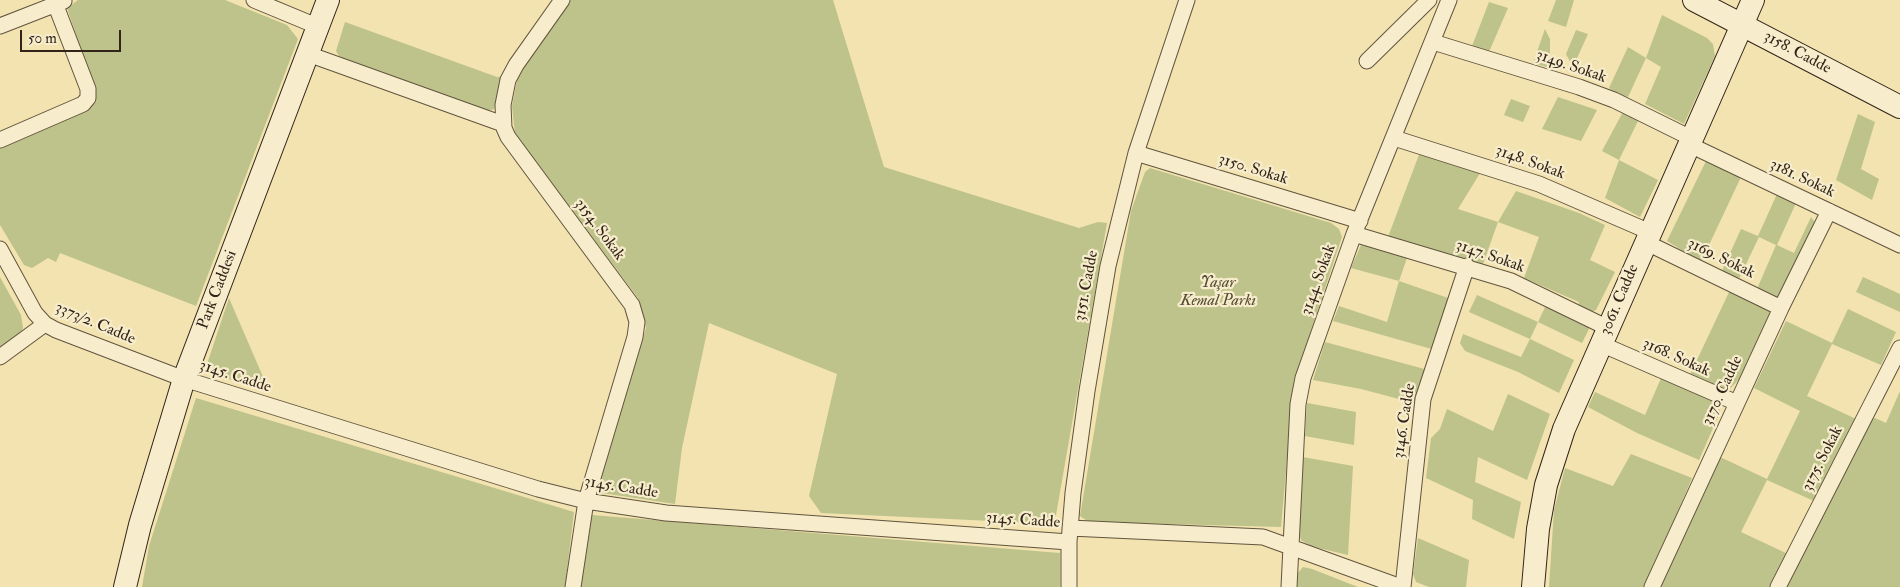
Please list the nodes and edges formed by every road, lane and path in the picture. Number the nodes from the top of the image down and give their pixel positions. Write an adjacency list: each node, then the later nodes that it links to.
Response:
1 (254, 0): 12 (street)
2 (328, 0): 12 (street, Park Caddesi)
3 (562, 0): 17 (street)
4 (1187, 0): 21 (street, 3151. Cadde)
5 (1429, 0): 15 (street)
6 (1449, 0): 13 (street, 3144. Sokak)
7 (1694, 0): 10 (street, 3158. Cadde)
8 (1753, 0): 10 (street, 3061. Cadde)
9 (60, 3): 11 (street); 19 (street)
10 (1743, 24): 16 (street, 3158. Cadde); 20 (street, 3061. Cadde)
11 (0, 26)
12 (319, 26): 14 (street, Park Caddesi)
13 (1433, 42): 18 (street, 3144. Sokak); 20 (street, 3149. Sokak)
14 (308, 54): 17 (street); 33 (street, Park Caddesi)
15 (1367, 61)
16 (1900, 107)
17 (503, 124): 35 (street, 3154. Sokak)
18 (1394, 138): 23 (street, 3144. Sokak); 24 (street, 3148. Sokak)
19 (0, 140)
20 (1691, 142): 22 (street, 3181. Sokak); 24 (street, 3061. Cadde)
21 (1136, 153): 23 (street, 3150. Sokak); 36 (street, 3151. Cadde)
22 (1829, 211): 25 (street, 3181. Sokak); 28 (street, 3170. Cadde)
23 (1357, 228): 27 (street, 3147. Sokak); 37 (street, 3144. Sokak)
24 (1648, 237): 28 (street, 3169. Sokak); 30 (street, 3061. Cadde)
25 (1900, 244)
26 (0, 249): 29 (street, 3373/2. Cadde)
27 (1467, 266): 30 (street, 3147. Sokak); 42 (street, 3146. Cadde)
28 (1781, 308): 34 (street, 3170. Cadde)
29 (45, 324): 32 (street); 33 (street, 3373/2. Cadde)
30 (1604, 336): 34 (street, 3168. Sokak); 43 (street, 3061. Cadde)
31 (1900, 349): 45 (street, 3175. Sokak)
32 (0, 357)
33 (184, 379): 35 (street, 3145. Cadde); 38 (street, Park Caddesi)
34 (1737, 404): 44 (street, 3170. Cadde)
35 (586, 501): 36 (street, 3145. Cadde); 39 (street, 3154. Sokak)
36 (1070, 535): 37 (street, 3145. Cadde); 40 (street, 3151. Cadde)
37 (1290, 546): 41 (street, 3144. Sokak); 42 (street, 3145. Cadde)
38 (125, 587)
39 (573, 587)
40 (1069, 587)
41 (1289, 587)
42 (1402, 587)
43 (1533, 587)
44 (1652, 587)
45 (1778, 587)

